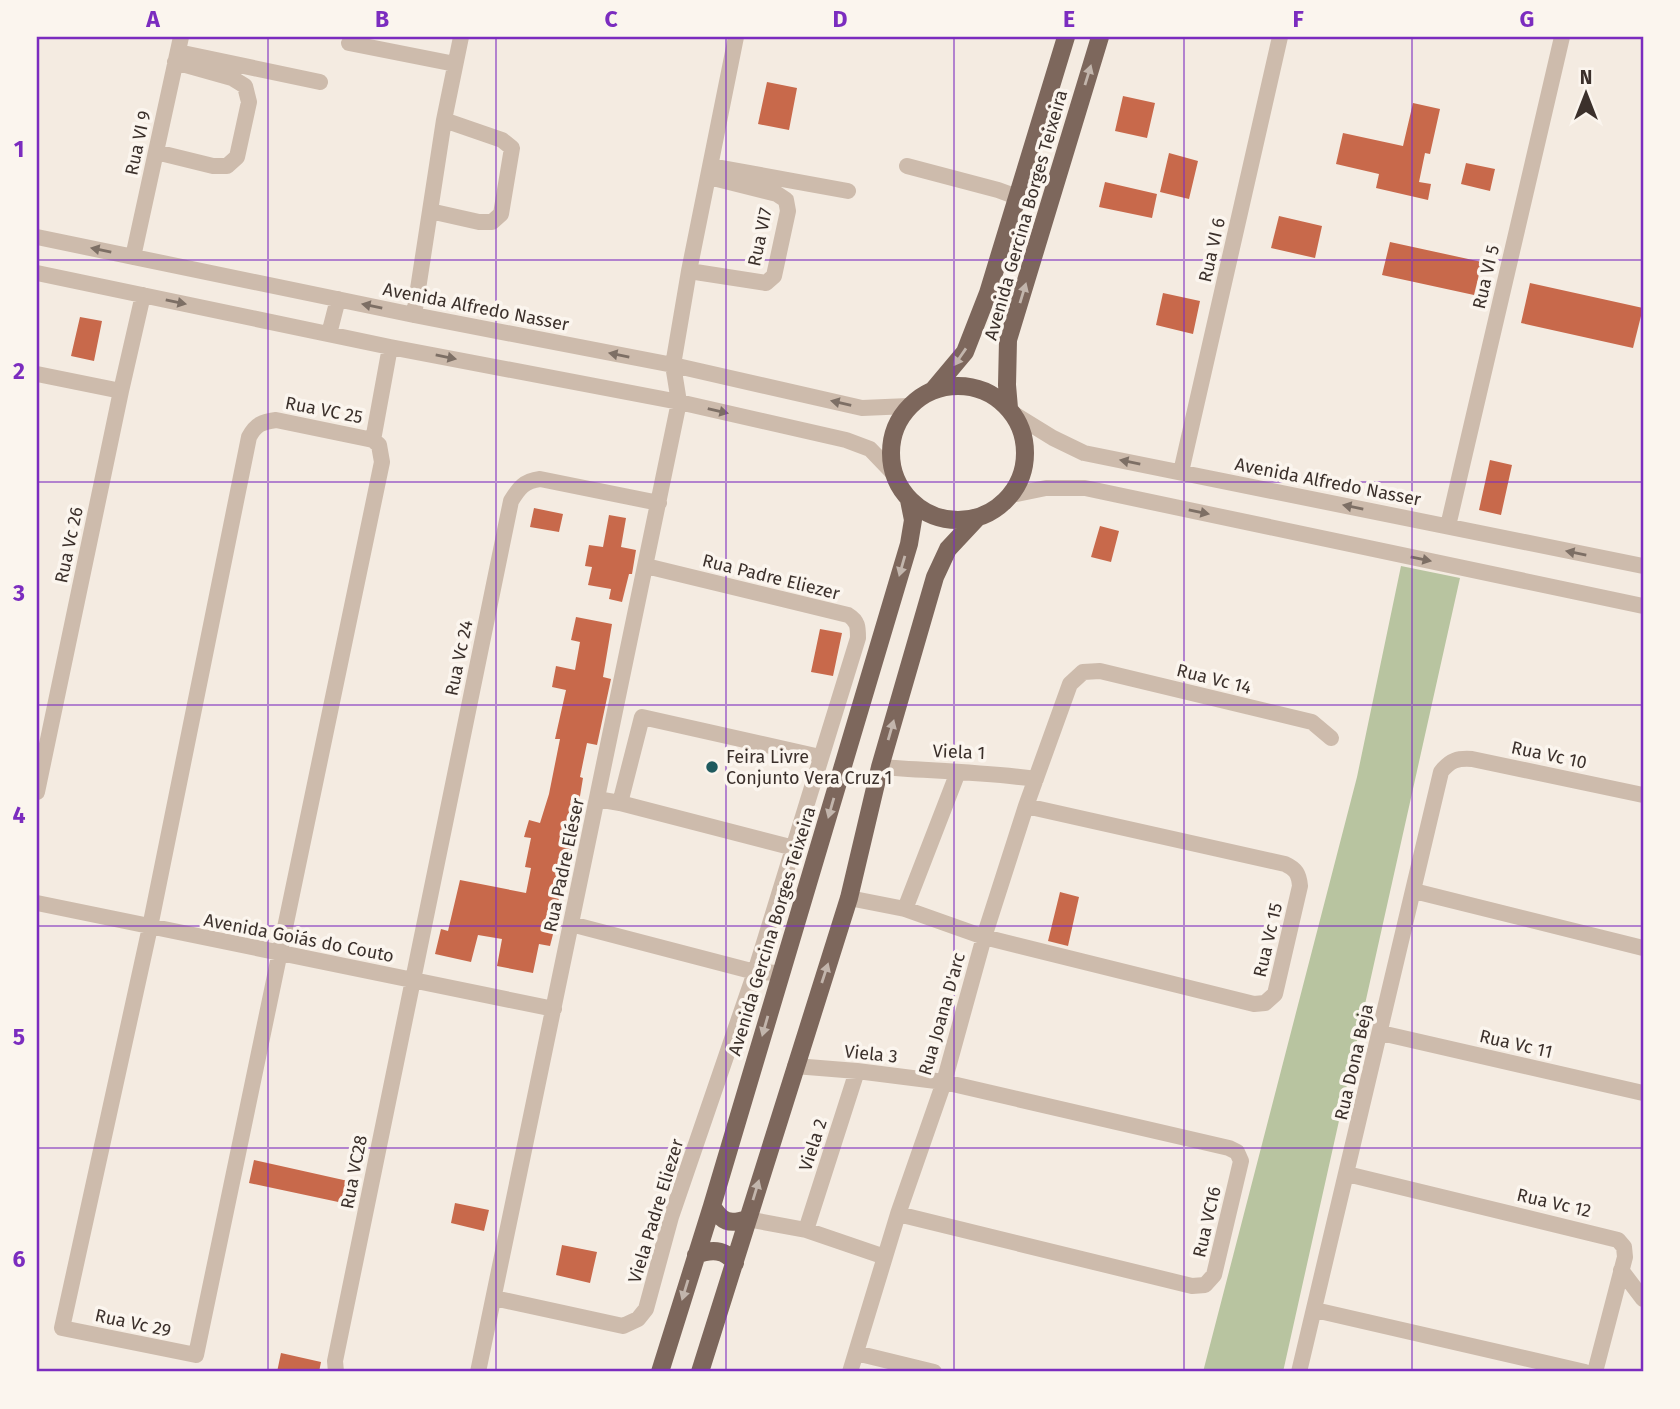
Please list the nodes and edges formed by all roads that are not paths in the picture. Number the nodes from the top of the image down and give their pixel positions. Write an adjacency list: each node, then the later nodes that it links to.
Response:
1 (461, 37): 9 (street)
2 (736, 37): 14 (street)
3 (1066, 37): 16 (main road, Avenida Gercina Borges Teixeira)
4 (1100, 37): 33 (main road, Avenida Gercina Borges Teixeira, one-way to 4)
5 (1280, 37): 35 (street, Rua VI 6)
6 (1562, 37): 41 (street, Rua VI 5)
7 (349, 43): 9 (street)
8 (178, 50): 10 (street); 12 (street, Rua VI 9); 12 (street)
9 (455, 64): 11 (street)
10 (320, 82)
11 (444, 120): 17 (street); 17 (street)
12 (156, 152): 19 (street, Rua VI 9)
13 (907, 166): 16 (street)
14 (710, 172): 15 (street); 20 (street); 20 (street, Rua VI7)
15 (848, 191)
16 (1017, 197): 29 (main road, Avenida Gercina Borges Teixeira, one-way to 29)
17 (430, 211): 24 (street)
18 (37, 237): 19 (street, Avenida Alfredo Nasser, one-way to 18)
19 (133, 257): 23 (street, Avenida Alfredo Nasser)
20 (689, 271): 27 (street)
21 (37, 273): 22 (street)
22 (143, 295): 25 (street, one-way to 25); 30 (street, Rua Vc 26)
23 (338, 299): 24 (street, Avenida Alfredo Nasser, one-way to 23); 25 (street)
24 (414, 315): 27 (street, Avenida Alfredo Nasser, one-way to 24)
25 (329, 334): 26 (street)
26 (390, 347): 31 (street, one-way to 31); 34 (street)
27 (673, 365): 31 (street, Rua Padre Eléser); 32 (street, Avenida Alfredo Nasser, one-way to 27)
28 (37, 374): 30 (street)
29 (934, 389): 32 (main road); 33 (main road)
30 (121, 391): 52 (street, Rua Vc 26)
31 (679, 402): 36 (street, one-way to 36); 39 (street, Rua Padre Eléser)
32 (909, 406): 36 (main road)
33 (1011, 411): 35 (street, Avenida Alfredo Nasser, one-way to 33); 37 (main road)
34 (373, 440): 63 (street, Rua VC 25); 66 (street, Rua VC 25)
35 (1181, 472): 41 (street, Avenida Alfredo Nasser, one-way to 35)
36 (893, 473): 38 (main road)
37 (1011, 495): 40 (main road); 44 (street, one-way to 44)
38 (909, 500): 40 (main road); 68 (main road, Avenida Gercina Borges Teixeira, one-way to 68)
39 (659, 503): 42 (street, Rua Padre Eléser); 69 (street, Rua Vc 24)
40 (977, 518): 49 (main road, one-way to 40)
41 (1448, 526): 43 (street, Avenida Alfredo Nasser, one-way to 41)
42 (646, 566): 47 (street, Rua Padre Eliezer); 54 (street, Rua Padre Eléser)
43 (1643, 566)
44 (1643, 607)
45 (1083, 672): 46 (street, Rua Vc 14); 51 (street, Rua Joana D'arc)
46 (1331, 738)
47 (820, 757): 55 (street); 57 (street, Rua Padre Eliezer)
48 (1448, 763): 53 (street, Rua Vc 10); 58 (street, Rua Dona Beja)
49 (880, 767): 50 (street, Viela 1); 59 (main road)
50 (957, 772): 51 (street, Viela 1); 61 (street)
51 (1036, 779): 56 (street, Rua Joana D'arc)
52 (37, 792)
53 (1643, 795)
54 (597, 799): 55 (street); 62 (street, Rua Padre Eléser)
55 (620, 803): 57 (street)
56 (1026, 806): 64 (street, Rua Joana D'arc); 64 (street, Rua Vc 15)
57 (794, 848): 67 (street, Rua Padre Eliezer)
58 (1414, 891): 65 (street); 71 (street, Rua Dona Beja)
59 (849, 898): 61 (street); 72 (main road, one-way to 59)
60 (37, 903): 63 (street, Avenida Goiás do Couto)
61 (905, 909): 64 (street)
62 (572, 924): 67 (street); 70 (street, Rua Padre Eléser)
63 (150, 928): 66 (street, Avenida Goiás do Couto); 66 (street, Rua Vc 29)
64 (984, 937): 74 (street, Rua Joana D'arc)
65 (1643, 948)
66 (279, 953): 69 (street, Avenida Goiás do Couto)
67 (755, 972): 68 (street); 85 (street, Viela Padre Eliezer)
68 (781, 973): 77 (main road, Avenida Gercina Borges Teixeira, one-way to 77)
69 (412, 980): 70 (street, Avenida Goiás do Couto); 89 (street, Rua VC28)
70 (554, 1009): 85 (street, Rua Padre Eléser)
71 (1381, 1033): 75 (street, Rua Vc 11); 76 (street, Rua Dona Beja)
72 (795, 1066): 73 (street, Viela 3); 79 (main road, one-way to 72)
73 (857, 1071): 74 (street, Viela 3); 80 (street, Viela 2)
74 (944, 1082): 78 (street, Rua Joana D'arc); 78 (street, Rua VC16)
75 (1643, 1093)
76 (1347, 1174): 84 (street, Rua Vc 12); 87 (street, Rua Dona Beja)
77 (712, 1206): 79 (main road); 81 (main road, Avenida Gercina Borges Teixeira)
78 (898, 1214): 82 (street, Rua Joana D'arc)
79 (747, 1219): 80 (street); 83 (main road)
80 (806, 1230): 82 (street)
81 (696, 1255): 83 (main road); 91 (main road, Avenida Gercina Borges Teixeira, one-way to 91)
82 (885, 1257): 88 (street, Rua Joana D'arc)
83 (735, 1263): 92 (main road)
84 (1621, 1270): 86 (street); 97 (street, Rua Vc 12)
85 (494, 1298): 90 (street, Rua Padre Eléser)
86 (1643, 1299)
87 (1315, 1310): 95 (street, Rua Dona Beja); 96 (street)
88 (856, 1353): 93 (street, Rua Joana D'arc); 94 (street)
89 (336, 1372)
90 (478, 1372)
91 (660, 1372)
92 (700, 1372)
93 (850, 1372)
94 (934, 1372)
95 (1299, 1372)
96 (1585, 1372)
97 (1595, 1372)

